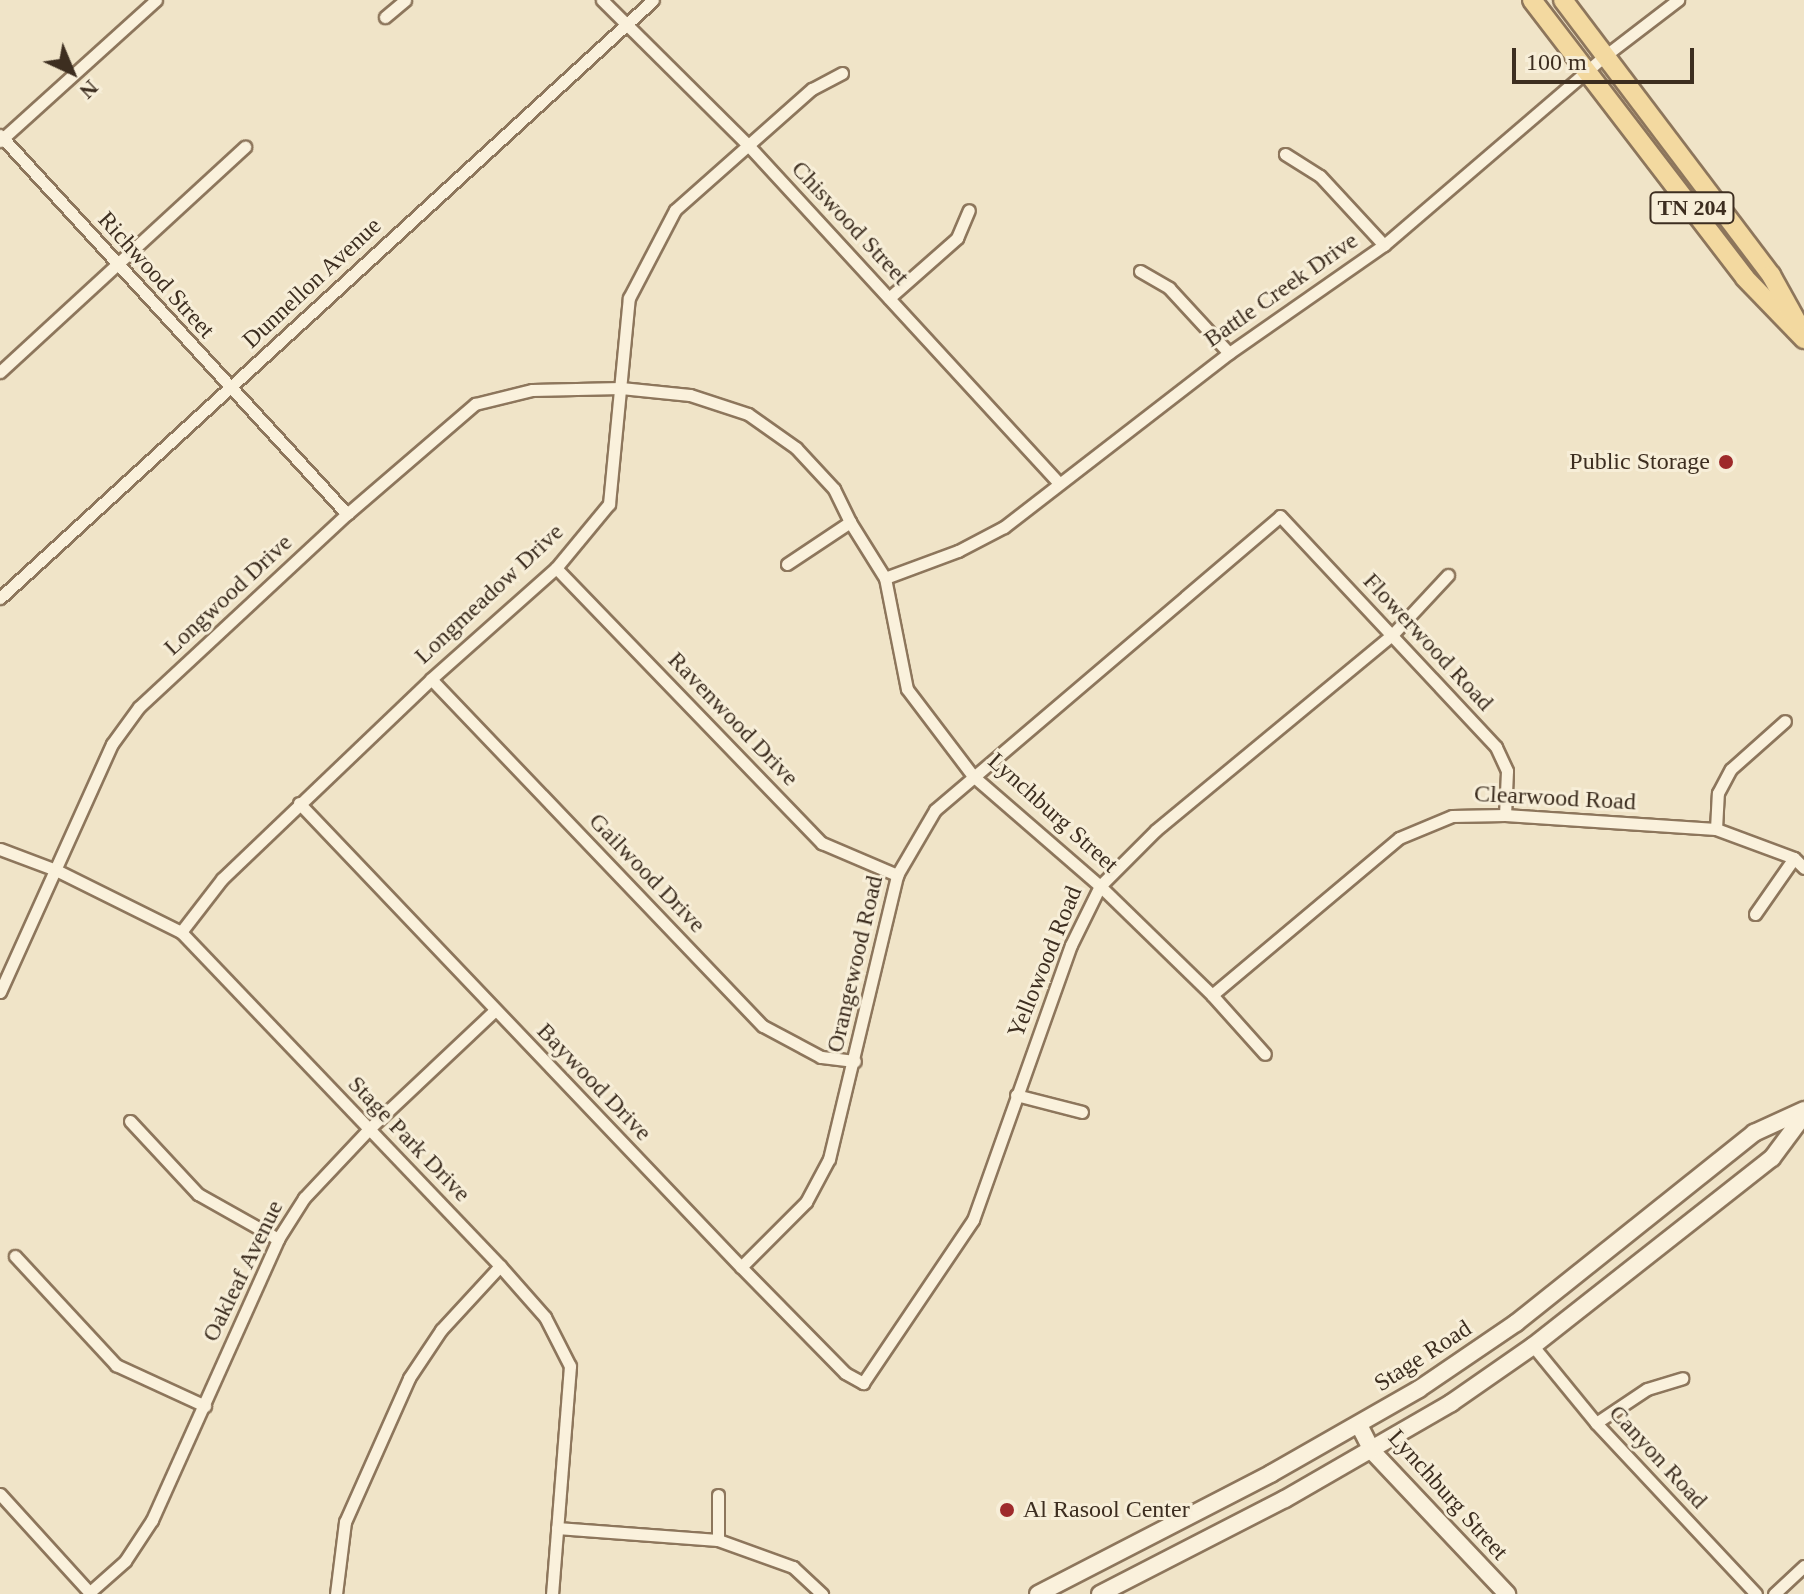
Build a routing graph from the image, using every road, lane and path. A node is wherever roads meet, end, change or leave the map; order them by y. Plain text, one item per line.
1 (156, 0) edge
2 (405, 0) edge
3 (602, 0) edge
4 (653, 0) edge
5 (1532, 0) edge
6 (1563, 0) edge
7 (1678, 0) edge
8 (385, 17) dead end
9 (626, 25) junction
10 (1606, 55) junction
11 (1588, 71) junction
12 (842, 73) dead end
13 (1, 138) edge
14 (747, 144) junction
15 (245, 147) dead end
16 (1285, 154) dead end
17 (969, 210) dead end
18 (1384, 245) junction
19 (116, 266) junction
20 (1140, 271) dead end
21 (889, 298) junction
22 (1804, 337) edge
23 (1229, 353) junction
24 (0, 372) edge
25 (230, 388) junction
26 (621, 388) junction
27 (1059, 483) junction
28 (347, 514) junction
29 (1280, 516) joint
30 (850, 522) junction
31 (787, 564) dead end
32 (556, 568) junction
33 (1448, 575) dead end
34 (885, 578) junction
35 (0, 598) edge
36 (1392, 635) junction
37 (431, 679) junction
38 (1785, 721) dead end
39 (973, 776) junction
40 (299, 803) junction
41 (1505, 815) junction
42 (1716, 829) junction
43 (0, 849) edge
44 (1794, 858) junction
45 (1804, 868) edge
46 (56, 870) junction
47 (897, 875) junction
48 (1100, 886) junction
49 (1755, 914) dead end
50 (181, 932) junction
51 (0, 992) edge
52 (1212, 995) junction
53 (495, 1010) junction
54 (1265, 1054) dead end
55 (855, 1061) junction
56 (1016, 1095) junction
57 (1082, 1112) dead end
58 (1804, 1113) edge
59 (130, 1121) dead end
60 (370, 1128) junction
61 (278, 1239) junction
62 (15, 1256) dead end
63 (500, 1266) junction
64 (741, 1267) junction
65 (1533, 1346) junction
66 (1682, 1378) dead end
67 (863, 1383) joint
68 (205, 1406) junction
69 (1596, 1423) junction
70 (1359, 1425) junction
71 (1372, 1451) junction
72 (0, 1494) edge
73 (718, 1495) dead end
74 (557, 1528) junction
75 (718, 1540) junction
76 (1804, 1566) edge
77 (90, 1593) edge
78 (336, 1594) edge
79 (552, 1594) edge
80 (822, 1594) edge
81 (1038, 1594) edge
82 (1100, 1594) edge
83 (1507, 1594) edge
84 (1756, 1594) edge
85 (1774, 1594) edge

1 - 13 street
2 - 8 street
3 - 9 street, Chiswood Street
4 - 9 street, Dunnellon Avenue
5 - 11 main road, TN 204
6 - 10 main road, TN 204
7 - 10 street, Battle Creek Drive
9 - 14 street, Chiswood Street
9 - 25 street, Dunnellon Avenue
10 - 11 street, Battle Creek Drive
10 - 22 main road, TN 204
11 - 18 street, Battle Creek Drive
11 - 22 main road, TN 204
12 - 14 street, Longmeadow Drive
13 - 19 street, Richwood Street
14 - 21 street, Chiswood Street
14 - 26 street, Longmeadow Drive
15 - 19 street
16 - 18 street
17 - 21 street
18 - 23 street, Battle Creek Drive
19 - 24 street
19 - 25 street, Richwood Street
20 - 23 street
21 - 27 street, Chiswood Street
23 - 27 street, Battle Creek Drive
25 - 28 street, Richwood Street
25 - 35 street, Dunnellon Avenue
26 - 28 street, Longwood Drive
26 - 30 street, Lynchburg Street
26 - 32 street, Longmeadow Drive
27 - 34 street, Battle Creek Drive
28 - 46 street, Longwood Drive
29 - 36 street, Flowerwood Road
29 - 39 street, Orangewood Road
30 - 31 street
30 - 34 street, Lynchburg Street
32 - 37 street, Longmeadow Drive
32 - 47 street, Ravenwood Drive
33 - 36 street, Yellowood Road
34 - 39 street, Lynchburg Street
36 - 41 street, Flowerwood Road
36 - 48 street, Yellowood Road
37 - 40 street, Longmeadow Drive
37 - 55 street, Gailwood Drive
38 - 42 street
39 - 47 street, Orangewood Road
39 - 48 street, Lynchburg Street
40 - 50 street, Longmeadow Drive
40 - 53 street, Baywood Drive
41 - 42 street, Clearwood Road
41 - 52 street, Clearwood Road
42 - 44 street, Clearwood Road
43 - 46 street, Stage Park Drive
44 - 45 street, Clearwood Road
44 - 49 street
46 - 50 street, Stage Park Drive
46 - 51 street, Longwood Drive
47 - 55 street, Orangewood Road
48 - 52 street, Lynchburg Street
48 - 56 street, Yellowood Road
50 - 60 street, Stage Park Drive
52 - 54 street, Lynchburg Street
53 - 60 street, Oakleaf Avenue
53 - 64 street, Baywood Drive
55 - 64 street, Orangewood Road
56 - 57 street
56 - 67 street, Yellowood Road
58 - 65 main road, Stage Road
58 - 70 main road, Stage Road
59 - 61 street
60 - 61 street, Oakleaf Avenue
60 - 63 street, Stage Park Drive
61 - 68 street, Oakleaf Avenue
62 - 68 street
63 - 74 street, Stage Park Drive
63 - 78 street
64 - 67 street, Baywood Drive
65 - 69 street, Canyon Road
65 - 71 main road, Stage Road
66 - 69 street
68 - 77 street, Oakleaf Avenue
69 - 84 street, Canyon Road
70 - 71 main road, Lynchburg Street
70 - 81 main road, Stage Road
71 - 82 main road, Stage Road
71 - 83 main road, Lynchburg Street
72 - 77 street
73 - 75 street
74 - 75 street
74 - 79 street, Stage Park Drive
75 - 80 street
76 - 85 street

